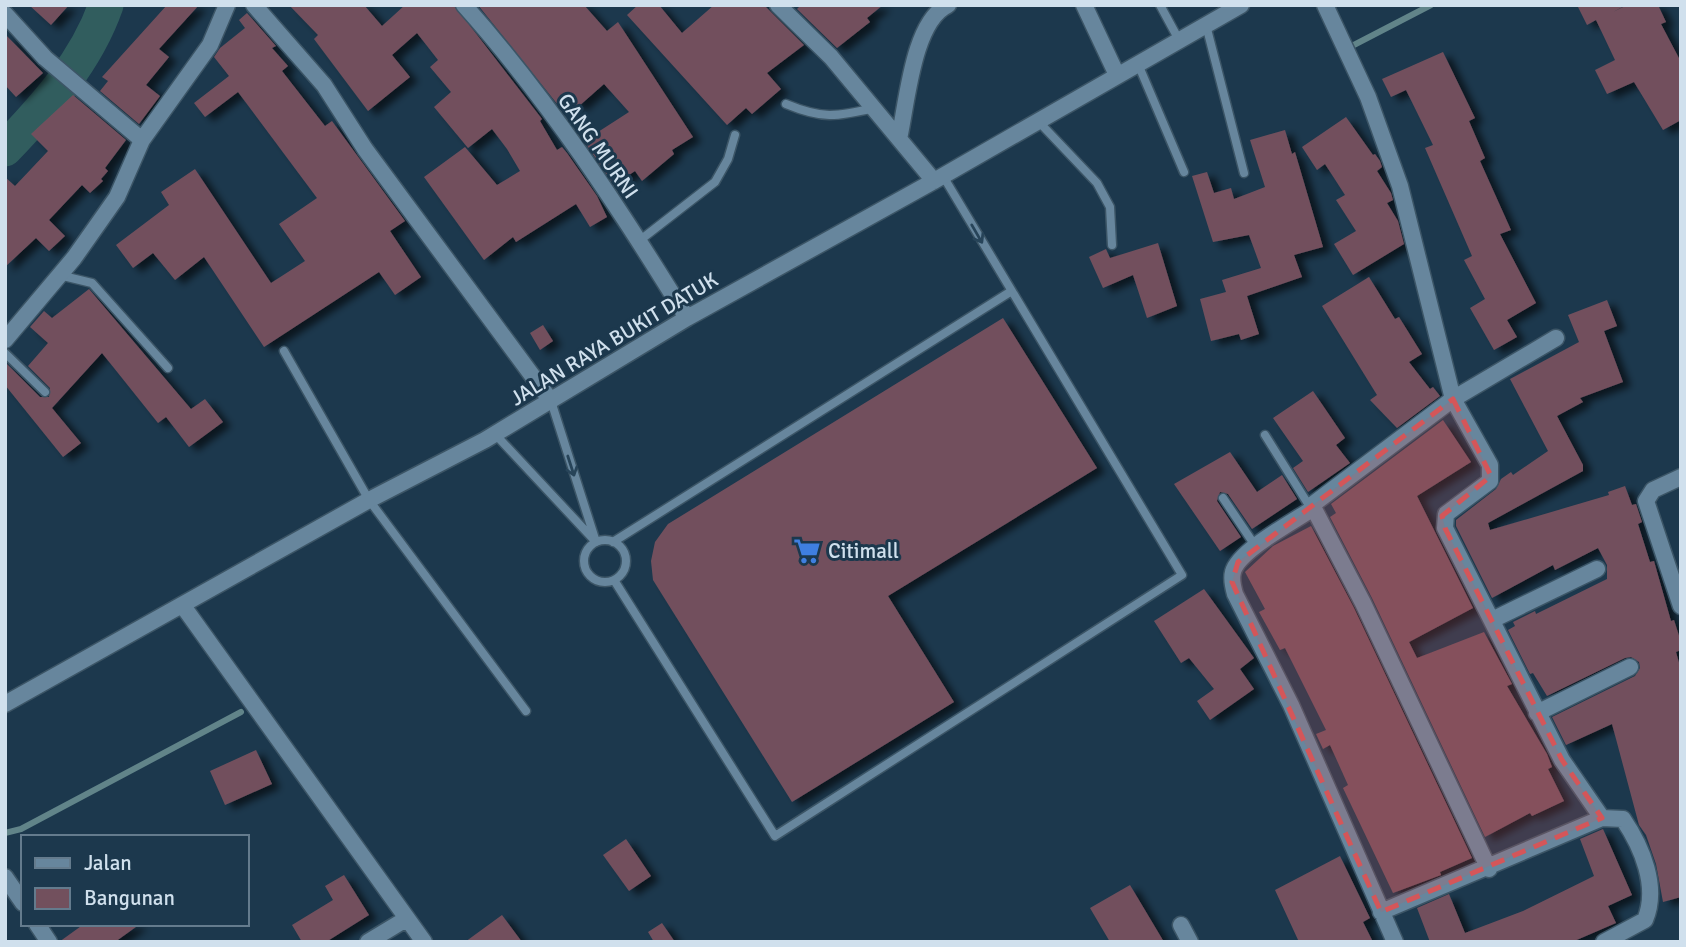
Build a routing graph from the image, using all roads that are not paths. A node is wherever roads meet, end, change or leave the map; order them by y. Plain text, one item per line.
1 (227, 5) edge
2 (254, 5) edge
3 (464, 5) edge
4 (948, 5) edge
5 (1084, 5) edge
6 (1160, 5) edge
7 (1241, 5) edge
8 (1325, 5) edge
9 (782, 7) edge
10 (5, 14) edge
11 (1206, 25) junction
12 (1179, 40) junction
13 (1138, 64) junction
14 (1117, 75) junction
15 (786, 104) dead end
16 (874, 108) junction
17 (1037, 120) junction
18 (735, 135) dead end
19 (899, 139) junction
20 (142, 140) junction
21 (1184, 172) dead end
22 (1244, 173) dead end
23 (939, 179) junction
24 (639, 241) junction
25 (1112, 245) dead end
26 (60, 275) junction
27 (1010, 292) junction
28 (687, 318) junction
29 (1556, 338) dead end
30 (5, 340) edge
31 (284, 351) dead end
32 (5, 353) edge
33 (168, 368) dead end
34 (45, 392) dead end
35 (1452, 399) junction
36 (551, 401) junction
37 (495, 434) junction
38 (1265, 435) dead end
39 (1681, 477) edge
40 (1223, 498) dead end
41 (369, 500) junction
42 (1312, 507) junction
43 (596, 542) junction
44 (613, 542) junction
45 (1256, 547) junction
46 (1597, 569) dead end
47 (614, 580) junction
48 (183, 606) junction
49 (1681, 606) edge
50 (1492, 620) junction
51 (1630, 667) dead end
52 (5, 704) edge
53 (526, 711) dead end
54 (1537, 713) junction
55 (1602, 818) junction
56 (1489, 869) junction
57 (5, 877) edge
58 (21, 900) edge
59 (1381, 912) junction
60 (406, 919) junction
61 (1181, 925) dead end
62 (38, 926) edge
63 (49, 942) edge
64 (368, 942) edge
65 (424, 942) edge
66 (1189, 942) edge
67 (1395, 942) edge
68 (1604, 942) edge

1 - 20 street
2 - 36 street
3 - 24 street, GANG MURNI
4 - 19 street
5 - 14 street
6 - 12 lane
7 - 11 street, JALAN RAYA BUKIT DATUK
8 - 35 street
9 - 16 street
10 - 20 street
11 - 12 street, JALAN RAYA BUKIT DATUK
11 - 22 lane
12 - 13 street, JALAN RAYA BUKIT DATUK
13 - 14 street, JALAN RAYA BUKIT DATUK
13 - 21 lane
14 - 17 street, JALAN RAYA BUKIT DATUK
15 - 16 lane
16 - 19 street
17 - 23 street, JALAN RAYA BUKIT DATUK
17 - 25 lane
18 - 24 lane
19 - 23 street
20 - 26 street
23 -> 27 lane
23 - 28 street, JALAN RAYA BUKIT DATUK
24 - 28 street, GANG MURNI
26 - 30 street
26 - 33 lane
27 - 44 lane
27 - 47 lane
28 - 36 street, JALAN RAYA BUKIT DATUK
29 - 35 street
31 - 41 lane
32 - 34 lane
35 - 42 street
35 - 50 street
36 - 37 street, JALAN RAYA BUKIT DATUK
36 -> 43 lane
37 - 41 street, JALAN RAYA BUKIT DATUK
37 - 43 lane
38 - 42 lane
39 - 49 street
40 - 45 lane
41 - 48 street, JALAN RAYA BUKIT DATUK
41 - 53 lane
42 - 45 street
42 - 56 street
43 - 44 lane
43 - 47 lane
44 - 47 lane
45 - 59 street
46 - 50 street
48 - 52 street, JALAN RAYA BUKIT DATUK
48 - 60 street
50 - 54 street
51 - 54 street
54 - 55 street
55 - 56 street
55 - 68 street
56 - 59 street
57 - 58 street
59 - 67 street
60 - 64 street
60 - 65 street
61 - 66 street
62 - 63 street

